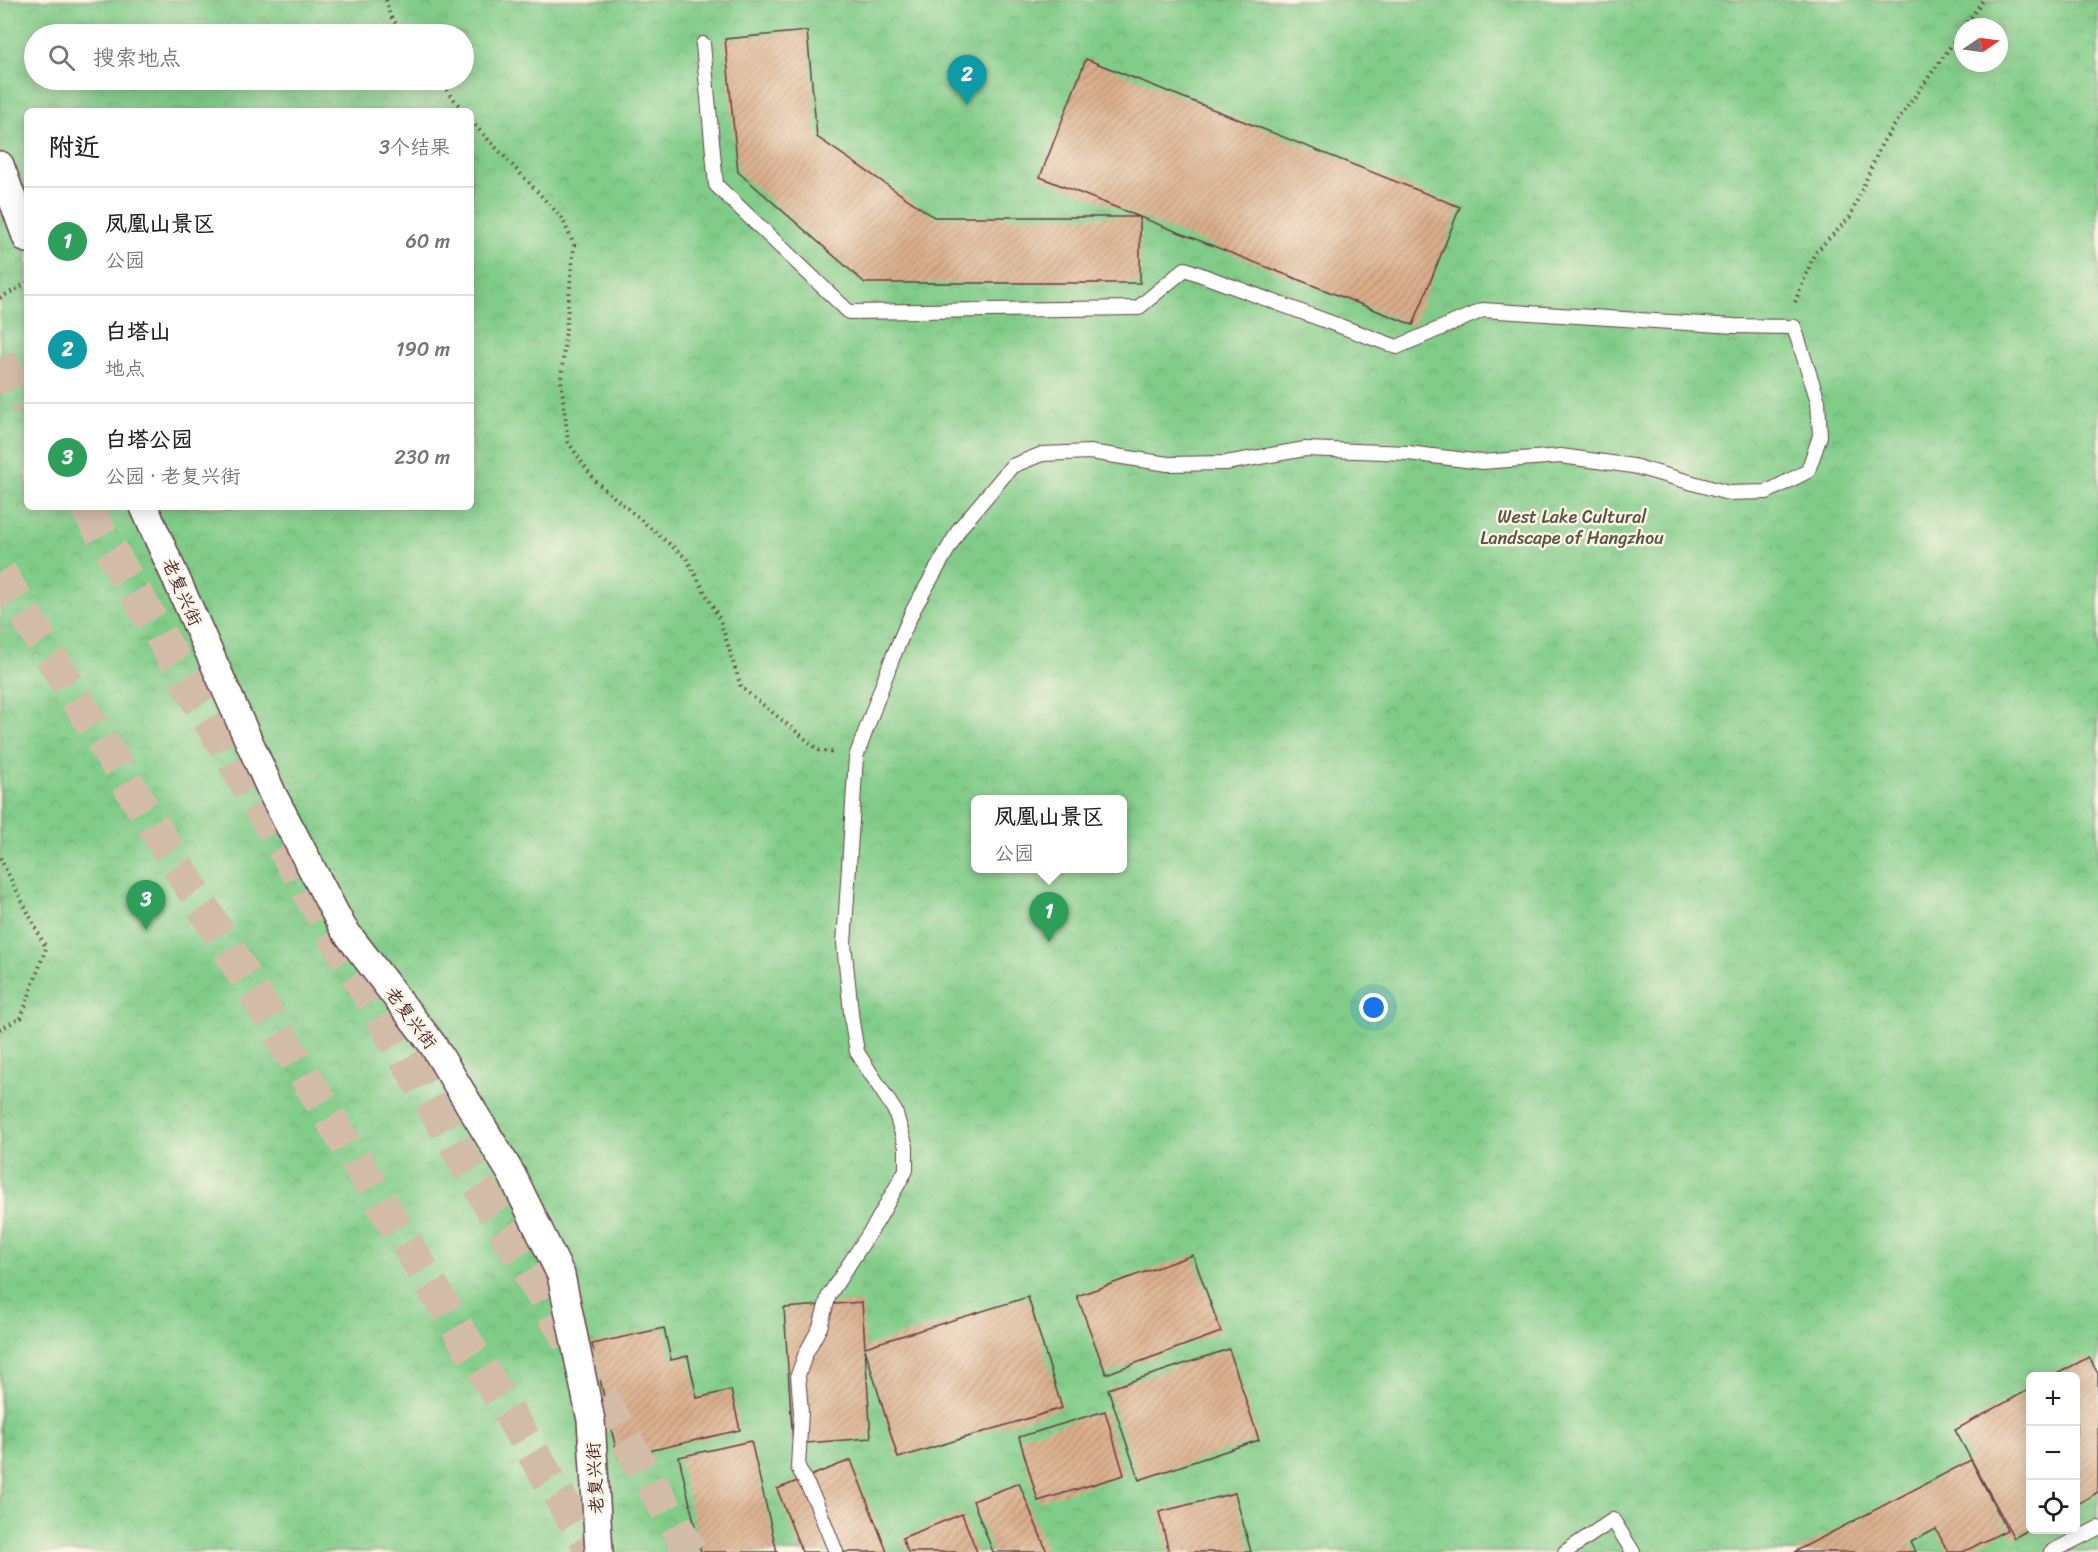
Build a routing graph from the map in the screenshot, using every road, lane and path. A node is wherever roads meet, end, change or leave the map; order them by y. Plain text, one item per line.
1 (386, 0) edge
2 (1983, 0) edge
3 (1971, 18) edge
4 (396, 24) edge
5 (1954, 42) edge
6 (703, 44) dead end
7 (447, 90) edge
8 (461, 108) edge
9 (474, 124) edge
10 (0, 165) edge
11 (24, 231) edge
12 (24, 284) edge
13 (0, 298) edge
14 (1794, 327) junction
15 (145, 510) edge
16 (856, 757) junction
17 (0, 858) edge
18 (0, 1029) edge
19 (2098, 1528) edge
20 (599, 1552) edge
21 (836, 1552) edge
22 (1565, 1552) edge
23 (1634, 1552) edge
24 (2051, 1552) edge

1 - 4 path
2 - 3 path
5 - 14 path
6 - 14 lane
7 - 8 path
9 - 16 path
10 - 11 street
12 - 13 path
14 - 16 lane
15 - 20 street, 老复兴街
16 - 21 lane
17 - 18 path
19 - 24 lane
22 - 23 lane

